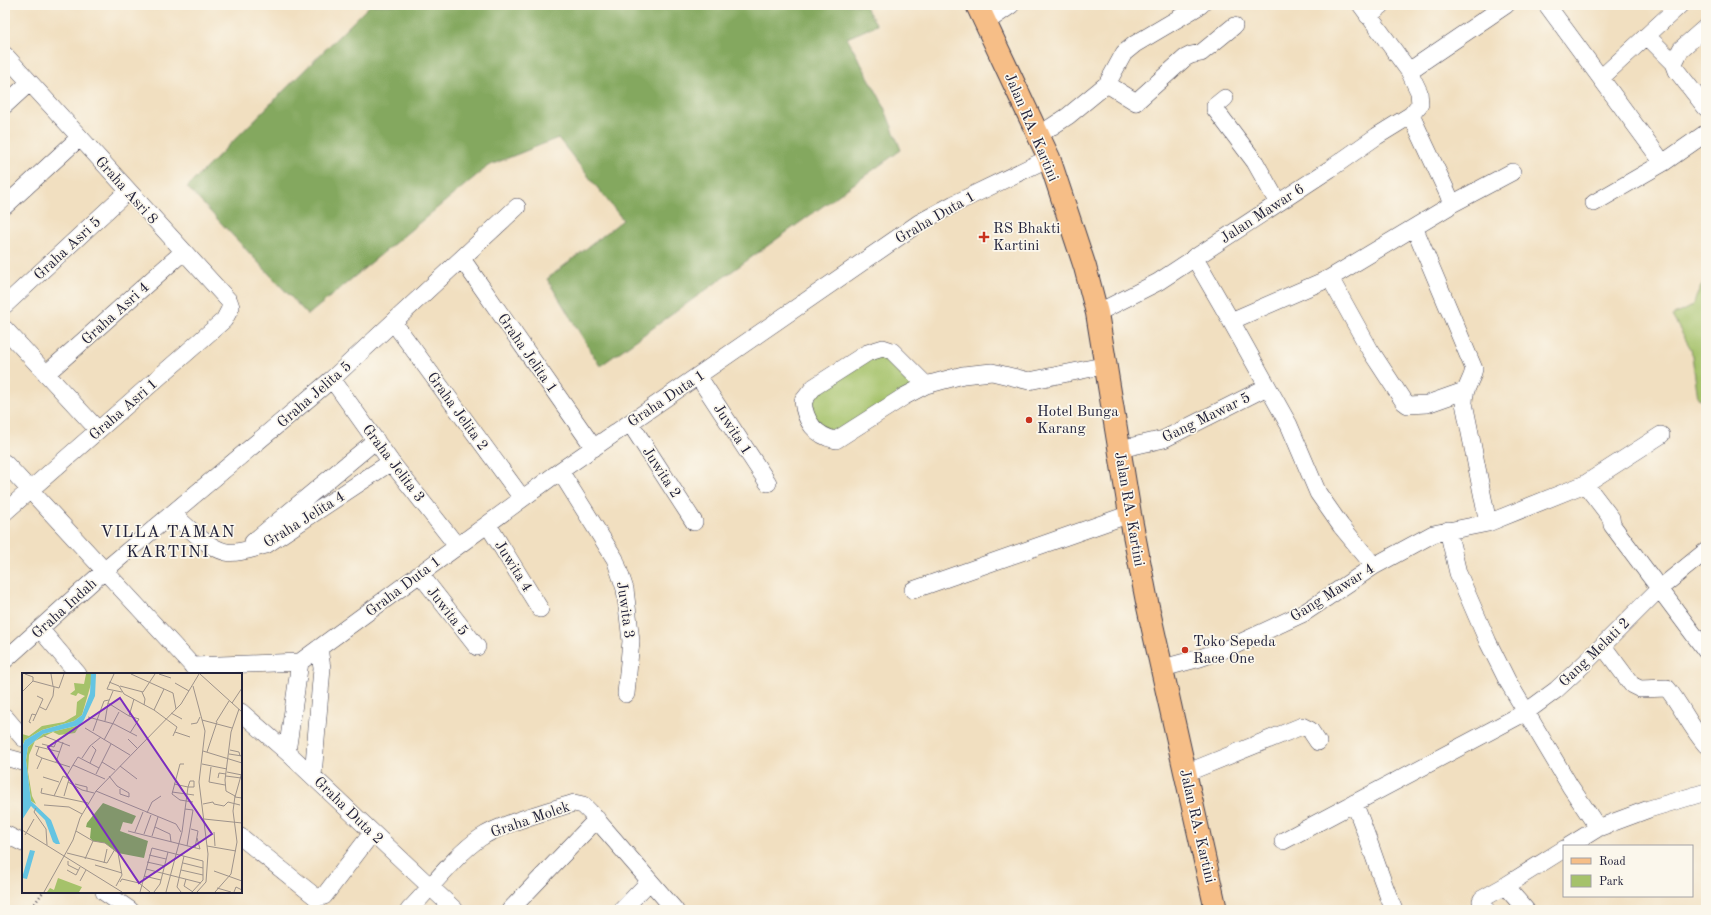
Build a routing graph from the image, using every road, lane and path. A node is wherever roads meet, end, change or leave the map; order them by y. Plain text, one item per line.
1 (1011, 5) edge
2 (1201, 5) edge
3 (1382, 5) edge
4 (1506, 5) edge
5 (1546, 5) edge
6 (1680, 5) edge
7 (1365, 10) edge
8 (981, 14) edge
9 (1234, 26) dead end
10 (1706, 27) edge
11 (1647, 36) junction
12 (5, 55) edge
13 (1674, 63) junction
14 (1409, 71) junction
15 (1601, 78) junction
16 (30, 83) junction
17 (1107, 84) junction
18 (1225, 98) dead end
19 (5, 105) edge
20 (1706, 108) edge
21 (1416, 110) junction
22 (1706, 133) edge
23 (1038, 135) junction
24 (79, 138) junction
25 (1048, 158) junction
26 (1663, 162) junction
27 (1512, 172) dead end
28 (128, 191) junction
29 (1278, 203) junction
30 (1594, 204) dead end
31 (5, 206) edge
32 (1450, 206) junction
33 (517, 207) dead end
34 (1415, 229) junction
35 (183, 252) junction
36 (1194, 258) junction
37 (462, 259) junction
38 (1330, 278) junction
39 (5, 305) edge
40 (1097, 313) junction
41 (1231, 321) junction
42 (394, 323) junction
43 (217, 327) joint
44 (5, 329) edge
45 (1107, 364) junction
46 (46, 374) junction
47 (698, 376) junction
48 (332, 379) junction
49 (926, 385) junction
50 (1267, 387) junction
51 (1464, 391) junction
52 (630, 423) junction
53 (98, 430) junction
54 (1660, 434) dead end
55 (376, 440) junction
56 (594, 448) junction
57 (1120, 449) junction
58 (391, 462) junction
59 (5, 463) edge
60 (560, 471) junction
61 (768, 482) dead end
62 (1585, 484) junction
63 (30, 491) junction
64 (522, 498) junction
65 (5, 512) edge
66 (173, 514) junction
67 (1130, 514) junction
68 (694, 522) dead end
69 (1488, 523) junction
70 (488, 525) junction
71 (1448, 530) junction
72 (456, 546) junction
73 (243, 551) junction
74 (1706, 551) edge
75 (1374, 566) junction
76 (104, 571) junction
77 (420, 574) junction
78 (913, 590) dead end
79 (1659, 590) junction
80 (540, 609) dead end
81 (40, 629) junction
82 (1603, 646) junction
83 (477, 647) dead end
84 (319, 648) junction
85 (1706, 651) edge
86 (5, 660) edge
87 (300, 662) junction
88 (1166, 667) junction
89 (196, 670) edge
90 (77, 673) edge
91 (626, 694) dead end
92 (1526, 712) junction
93 (242, 713) edge
94 (5, 717) edge
95 (22, 737) edge
96 (1318, 742) dead end
97 (1706, 745) edge
98 (287, 752) junction
99 (5, 757) edge
100 (22, 762) edge
101 (1186, 772) junction
102 (313, 776) junction
103 (1706, 792) edge
104 (1354, 803) junction
105 (597, 819) junction
106 (1598, 828) junction
107 (372, 833) junction
108 (5, 834) edge
109 (242, 838) edge
110 (1283, 841) dead end
111 (22, 842) edge
112 (1571, 845) edge
113 (1563, 850) edge
114 (650, 882) junction
115 (1504, 886) junction
116 (431, 888) junction
117 (42, 893) edge
118 (105, 893) edge
119 (30, 910) edge
120 (130, 910) edge
121 (409, 910) edge
122 (455, 910) edge
123 (510, 910) edge
124 (622, 910) edge
125 (675, 910) edge
126 (1216, 910) edge
127 (1394, 910) edge
128 (1486, 910) edge
129 (1526, 910) edge

1 - 8 street
2 - 17 street
3 - 7 street
4 - 14 street
5 - 15 street
6 - 11 street
7 - 14 street
8 - 23 main road, Jalan RA. Kartini
9 - 17 street
10 - 13 street
11 - 13 street
11 - 15 street
12 - 16 street, Graha Asri 8
13 - 20 street
14 - 21 street
15 - 26 street
16 - 19 street
16 - 24 street, Graha Asri 8
17 - 23 street
18 - 29 street
21 - 29 street, Jalan Mawar 6
21 - 32 street
22 - 26 street
23 - 25 main road, Jalan RA. Kartini
24 - 28 street, Graha Asri 8
24 - 31 street
25 - 40 main road, Jalan RA. Kartini
25 - 47 street, Graha Duta 1
26 - 30 street
27 - 32 street
28 - 35 street, Graha Asri 8
28 - 39 street, Graha Asri 5
29 - 36 street, Jalan Mawar 6
32 - 34 street
33 - 37 street, Graha Jelita 5
34 - 38 street
34 - 51 street
35 - 43 street, Graha Asri 8
35 - 46 street, Graha Asri 4
36 - 40 street, Jalan Mawar 6
36 - 41 street
37 - 42 street, Graha Jelita 5
37 - 56 street, Graha Jelita 1
38 - 41 street
38 - 51 street
40 - 45 main road, Jalan RA. Kartini
41 - 50 street
42 - 48 street, Graha Jelita 5
42 - 64 street, Graha Jelita 2
43 - 53 street, Graha Asri 1
44 - 46 street
45 - 49 street
45 - 57 main road, Jalan RA. Kartini
46 - 53 street
47 - 52 street, Graha Duta 1
47 - 61 street, Juwita 1
48 - 55 street, Graha Jelita 3
48 - 66 street, Graha Jelita 5
49 - 49 street
50 - 57 street, Gang Mawar 5
50 - 75 street
51 - 69 street
52 - 56 street, Graha Duta 1
52 - 68 street, Juwita 2
53 - 63 street, Graha Asri 1
54 - 62 street, Gang Mawar 4
55 - 58 street, Graha Jelita 3
55 - 73 street
56 - 60 street, Graha Duta 1
57 - 67 main road, Jalan RA. Kartini
58 - 72 street, Graha Jelita 3
58 - 73 street, Graha Jelita 4
59 - 63 street
60 - 64 street, Graha Duta 1
60 - 91 street, Juwita 3
62 - 69 street, Gang Mawar 4
62 - 79 street
63 - 65 street, Graha Asri 1
63 - 76 street
64 - 70 street, Graha Duta 1
66 - 73 street, Graha Jelita 4
66 - 76 street, Graha Jelita 5
67 - 78 street
67 - 88 main road, Jalan RA. Kartini
69 - 71 street, Gang Mawar 4
70 - 72 street, Graha Duta 1
70 - 80 street, Juwita 4
71 - 75 street, Gang Mawar 4
71 - 92 street
72 - 77 street, Graha Duta 1
74 - 79 street, Gang Melati 2
75 - 88 street, Gang Mawar 4
76 - 81 street, Graha Indah
76 - 89 street
77 - 83 street, Juwita 5
77 - 84 street, Graha Duta 1
79 - 82 street, Gang Melati 2
79 - 85 street
81 - 86 street, Graha Indah
81 - 90 street
82 - 92 street, Gang Melati 2
82 - 97 street
84 - 87 street, Graha Duta 1
84 - 102 street
87 - 89 street
87 - 98 street
88 - 101 main road, Jalan RA. Kartini
92 - 104 street, Gang Melati 2
92 - 106 street
93 - 98 street, Graha Duta 2
94 - 95 street
96 - 101 street
98 - 102 street, Graha Duta 2
99 - 100 street
101 - 126 main road, Jalan RA. Kartini
102 - 107 street, Graha Duta 2
103 - 106 street
104 - 110 street, Gang Melati 2
104 - 127 street
105 - 114 street, Graha Molek
105 - 116 street, Graha Molek
105 - 123 street
106 - 112 street
107 - 109 street
107 - 116 street, Graha Duta 2
108 - 111 street
113 - 115 street
114 - 124 street
114 - 125 street, Graha Molek
115 - 128 street
115 - 129 street
116 - 121 street, Graha Molek
116 - 122 street, Graha Duta 2
117 - 119 path
118 - 120 street

